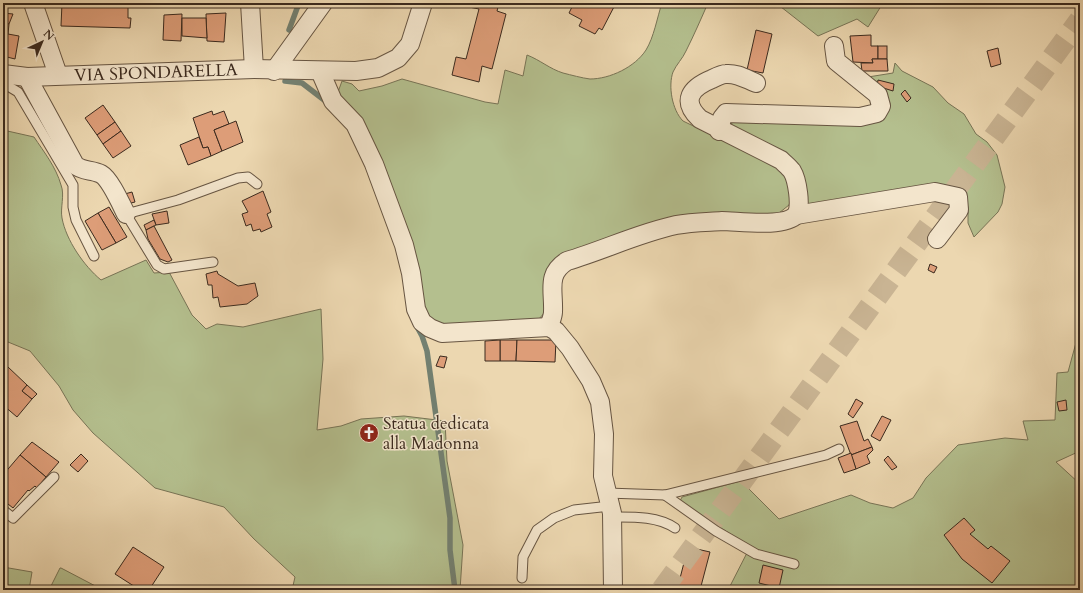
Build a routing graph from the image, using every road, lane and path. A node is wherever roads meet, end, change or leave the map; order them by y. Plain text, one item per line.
1 (33, 3) edge
2 (250, 3) edge
3 (323, 3) edge
4 (422, 3) edge
5 (834, 46) dead end
6 (254, 69) junction
7 (274, 70) junction
8 (320, 70) junction
9 (3, 74) edge
10 (58, 75) junction
11 (27, 76) junction
12 (3, 83) edge
13 (756, 83) dead end
14 (720, 131) junction
15 (258, 184) dead end
16 (126, 214) junction
17 (796, 215) junction
18 (936, 239) dead end
19 (94, 256) dead end
20 (213, 262) dead end
21 (549, 327) junction
22 (838, 449) dead end
23 (54, 477) dead end
24 (665, 495) junction
25 (610, 505) junction
26 (3, 510) edge
27 (675, 528) dead end
28 (794, 564) dead end
29 (522, 578) dead end
30 (613, 590) edge

1 - 10 street, VIA SPONDARELLA
2 - 6 street, VIA SPONDARELLA
3 - 7 street
4 - 8 street, VIA SPONDARELLA
5 - 14 street
6 - 7 street, VIA SPONDARELLA
6 - 10 street, VIA SPONDARELLA
7 - 8 street, VIA SPONDARELLA
8 - 21 street
9 - 11 street, VIA SPONDARELLA
10 - 11 street, VIA SPONDARELLA
11 - 16 street
12 - 19 lane
13 - 14 street
14 - 17 street
15 - 16 lane
16 - 20 lane
17 - 18 street
17 - 21 street
21 - 25 street
22 - 24 lane
23 - 26 lane
24 - 25 lane
24 - 28 lane
25 - 27 lane
25 - 29 lane
25 - 30 street

